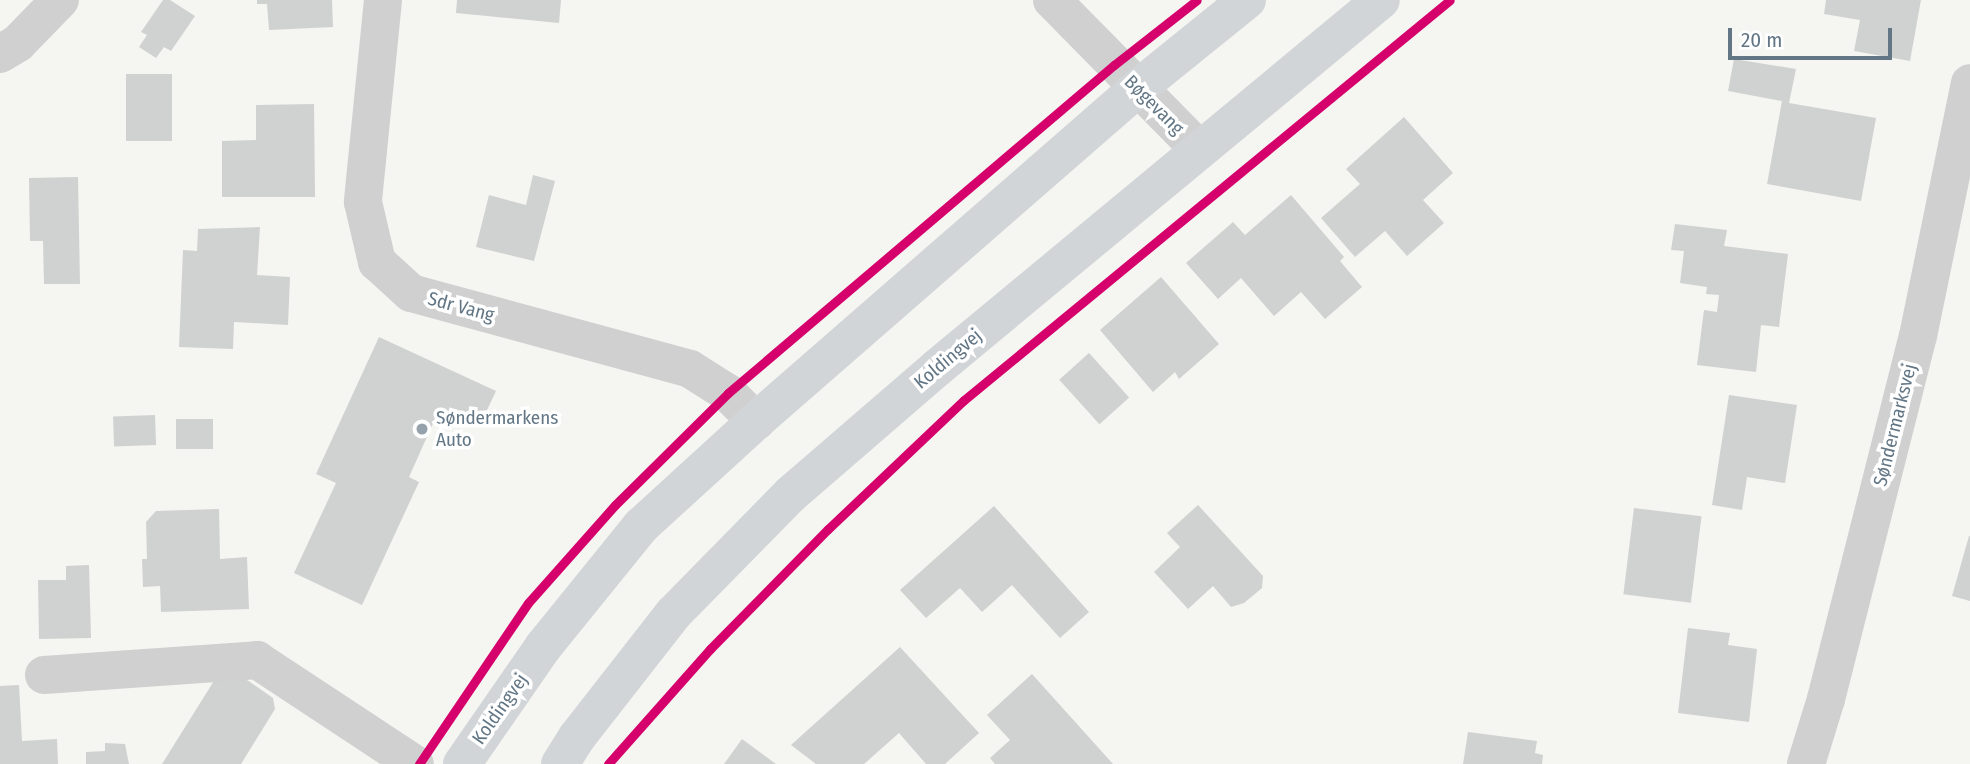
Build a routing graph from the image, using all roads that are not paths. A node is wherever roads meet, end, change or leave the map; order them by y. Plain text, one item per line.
1 (60, 0) edge
2 (383, 0) edge
3 (1052, 0) edge
4 (1247, 0) edge
5 (1381, 0) edge
6 (0, 54) edge
7 (1970, 83) edge
8 (1138, 88) junction
9 (1199, 149) junction
10 (756, 421) junction
11 (44, 675) dead end
12 (415, 764) edge
13 (461, 764) edge
14 (560, 764) edge
15 (1806, 764) edge

1 - 6 street
2 - 10 street, Sdr Vang
3 - 8 street, Bøgevang
4 - 8 main road, Koldingvej
5 - 9 main road, Koldingvej
7 - 15 street, Søndermarksvej
8 - 9 street, Bøgevang
8 - 10 main road, Koldingvej
9 - 14 main road, Koldingvej
10 - 13 main road, Koldingvej
11 - 12 street

